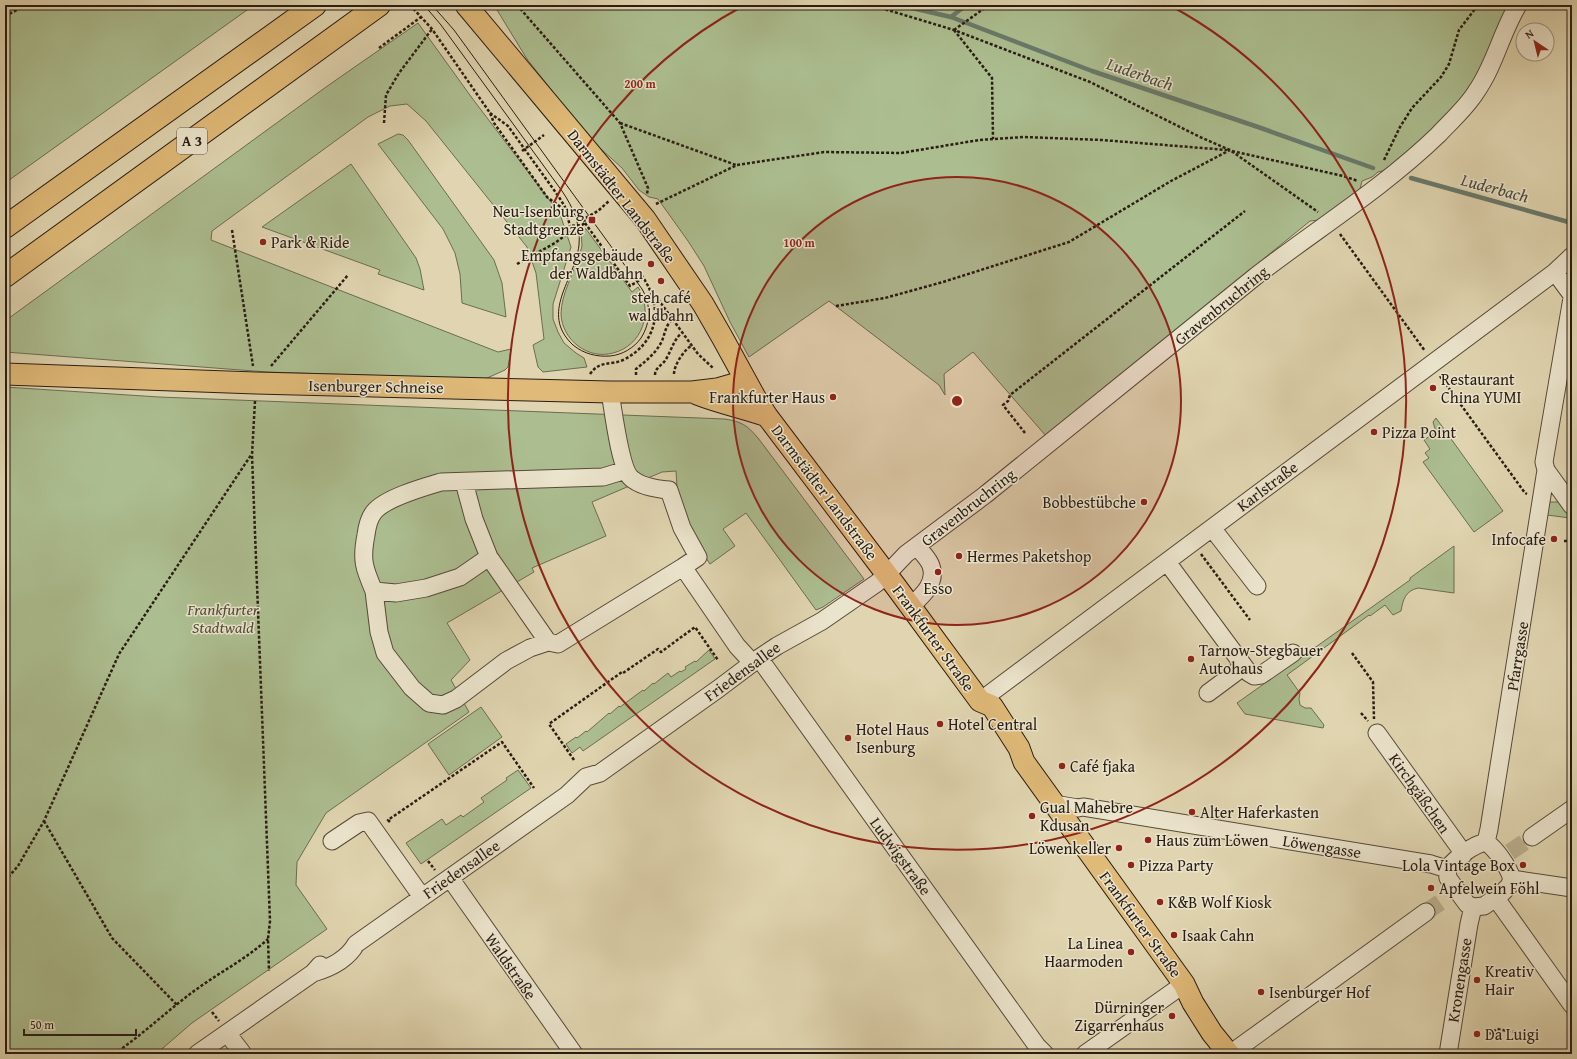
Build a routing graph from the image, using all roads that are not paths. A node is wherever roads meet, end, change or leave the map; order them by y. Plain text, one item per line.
1 (315, 5) edge
2 (379, 5) edge
3 (466, 5) edge
4 (1518, 5) edge
5 (5, 227) edge
6 (1572, 256) edge
7 (1555, 272) junction
8 (5, 276) edge
9 (1572, 295) edge
10 (1572, 298) edge
11 (5, 374) edge
12 (745, 381) junction
13 (610, 392) junction
14 (692, 392) junction
15 (767, 416) junction
16 (626, 470) junction
17 (1546, 470) junction
18 (464, 482) junction
19 (1572, 506) edge
20 (1212, 528) junction
21 (917, 546) junction
22 (490, 557) junction
23 (1167, 562) junction
24 (683, 567) junction
25 (887, 574) junction
26 (1257, 586) dead end
27 (374, 591) junction
28 (911, 606) junction
29 (548, 642) junction
30 (1293, 653) dead end
31 (755, 661) junction
32 (1243, 667) junction
33 (1208, 693) dead end
34 (980, 701) junction
35 (1375, 728) road end
36 (1054, 804) junction
37 (1572, 809) edge
38 (1532, 836) tunnel mouth
39 (332, 841) dead end
40 (1486, 842) junction
41 (1464, 854) junction
42 (1448, 869) junction
43 (450, 878) junction
44 (1512, 879) junction
45 (1572, 888) edge
46 (1499, 895) junction
47 (422, 897) junction
48 (1473, 907) junction
49 (1426, 912) tunnel mouth
50 (1186, 986) junction
51 (1572, 1005) edge
52 (227, 1033) junction
53 (1235, 1052) edge
54 (197, 1054) edge
55 (243, 1054) edge
56 (574, 1054) edge
57 (1045, 1054) edge
58 (1085, 1054) edge
59 (1448, 1054) edge

1 - 5 highway, A 3
2 - 8 highway, A 3
3 - 12 main road, Darmstädter Landstraße
4 - 21 street, Gravenbruchring
6 - 7 street, Karlstraße
7 - 9 street
7 - 20 street, Karlstraße
10 - 17 street, Pfarrgasse
11 - 13 main road, Isenburger Schneise
12 - 14 main road, Isenburger Schneise
12 - 15 main road, Darmstädter Landstraße
13 - 14 main road, Isenburger Schneise
13 - 16 street
14 - 15 main road
15 - 25 main road, Darmstädter Landstraße
16 - 18 street
16 - 24 street
17 - 19 street
17 - 40 street, Pfarrgasse
18 - 22 street
18 - 27 street
20 - 23 street, Karlstraße
20 - 26 street
21 - 25 street, Gravenbruchring
21 - 28 street
22 - 27 street
22 - 29 street
23 - 32 street
23 - 34 street, Karlstraße
24 - 29 street
24 - 31 street, Ludwigstraße
25 - 28 main road, Frankfurter Straße
25 - 31 street, Friedensallee
27 - 29 street
28 - 34 main road, Frankfurter Straße
30 - 32 street
31 - 43 street, Friedensallee
31 - 57 street, Ludwigstraße
32 - 33 street
34 - 36 main road, Frankfurter Straße
35 - 41 street, Kirchgäßchen
36 - 42 street, Löwengasse
36 - 50 main road, Frankfurter Straße
37 - 38 street
39 - 47 street
40 - 41 street
40 - 44 street
41 - 42 street
42 - 48 street
43 - 47 street, Friedensallee
43 - 56 street, Waldstraße
44 - 45 street
44 - 46 street
46 - 48 street
46 - 51 street
47 - 52 street, Friedensallee
48 - 59 street, Kronengasse
49 - 53 street
50 - 53 main road, Frankfurter Straße
50 - 58 street
52 - 54 street, Friedensallee
52 - 55 street

